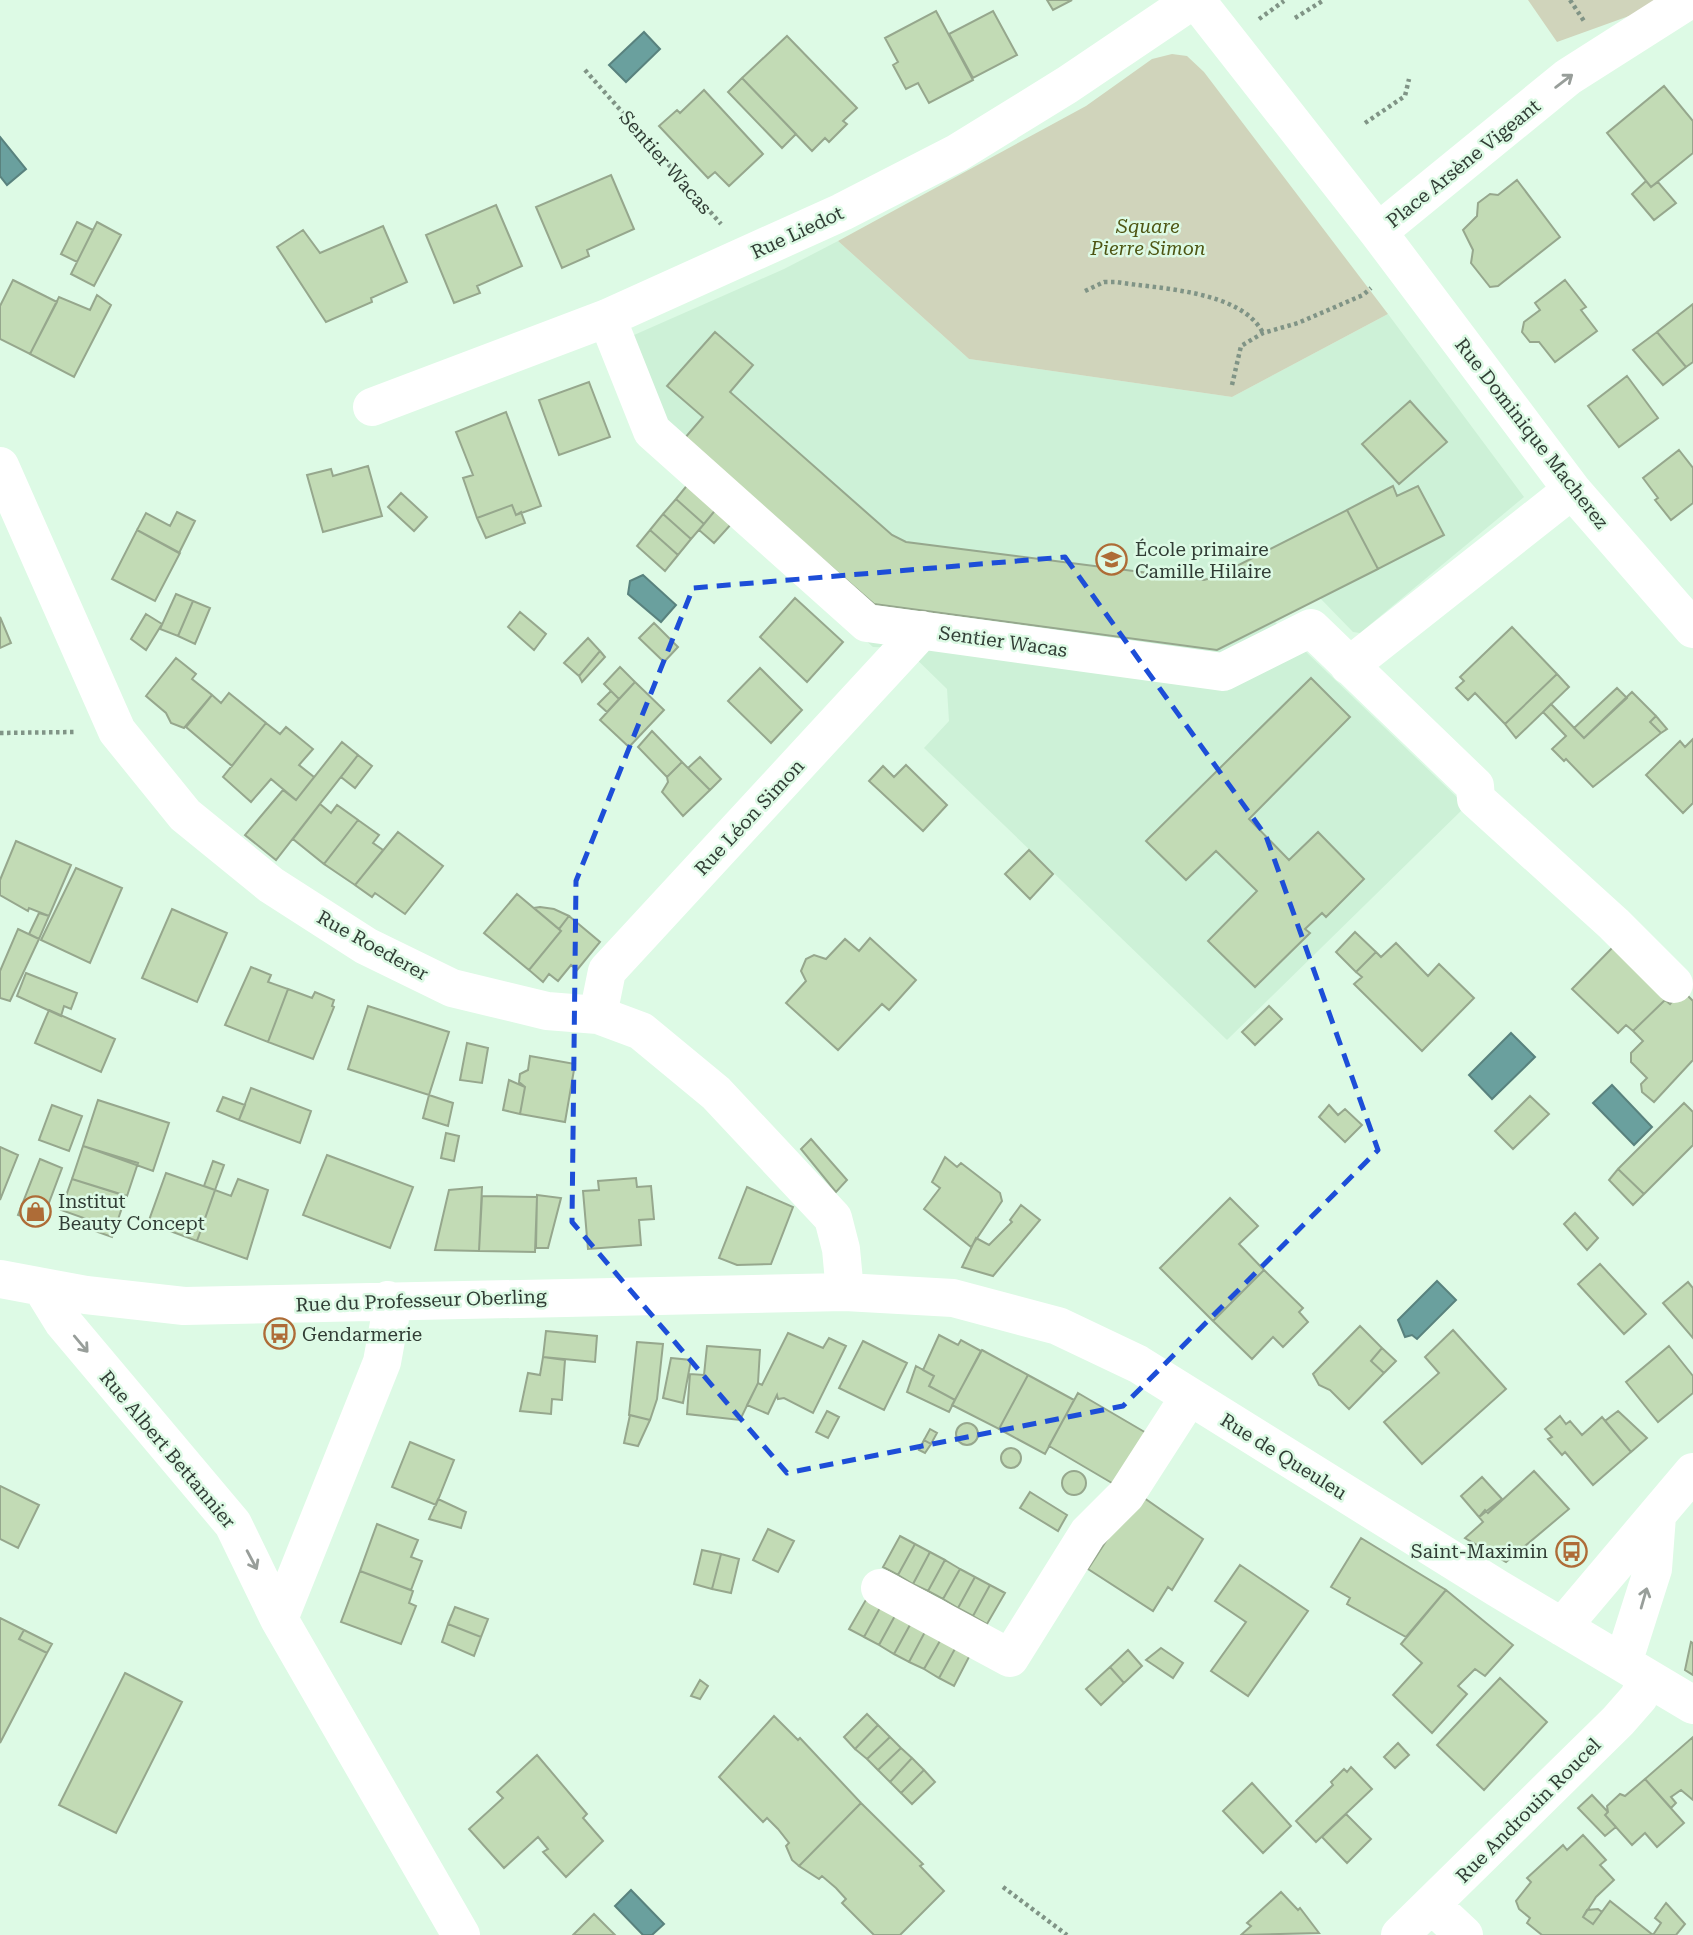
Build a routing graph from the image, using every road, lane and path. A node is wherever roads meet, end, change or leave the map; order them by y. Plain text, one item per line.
1 (1195, 0) edge
2 (1324, 0) edge
3 (1689, 0) edge
4 (1294, 18) dead end
5 (585, 70) dead end
6 (1409, 79) dead end
7 (1365, 123) dead end
8 (1389, 247) junction
9 (739, 259) junction
10 (1085, 291) dead end
11 (607, 318) junction
12 (1263, 333) junction
13 (1232, 385) dead end
14 (372, 407) dead end
15 (0, 466) edge
16 (1572, 490) junction
17 (1693, 629) edge
18 (922, 630) junction
19 (1349, 666) junction
20 (117, 731) junction
21 (0, 733) edge
22 (1674, 984) dead end
23 (598, 1015) junction
24 (0, 1279) edge
25 (43, 1288) junction
26 (845, 1292) junction
27 (388, 1300) junction
28 (1189, 1396) junction
29 (1693, 1472) edge
30 (1657, 1516) junction
31 (880, 1588) dead end
32 (279, 1619) junction
33 (1562, 1627) junction
34 (1634, 1670) junction
35 (1693, 1705) edge
36 (1003, 1887) dead end
37 (1432, 1905) junction
38 (461, 1935) edge
39 (1067, 1935) edge
40 (1400, 1935) edge
41 (1464, 1935) edge

1 - 8 street, Place Arsène Vigeant
1 - 9 street, Rue Liedot
2 - 4 path
8 -> 3 street, Place Arsène Vigeant
5 - 9 path, Sentier Wacas
6 - 7 path
8 - 12 path
8 - 16 street, Rue Dominique Macherez
9 - 11 street, Rue Liedot
10 - 12 path
11 - 14 street, Rue Liedot
11 - 18 street, Sentier Wacas
12 - 13 path
15 - 20 street, Rue Roederer
16 - 17 street, Rue Dominique Macherez
16 - 19 street
18 - 19 street, Sentier Wacas
18 - 23 street, Rue Léon Simon
19 - 22 street, Sentier Wacas
20 - 21 path
20 - 23 street, Rue Roederer
23 - 26 street, Rue Roederer
24 - 25 street, Rue du Professeur Oberling
25 - 27 street, Rue du Professeur Oberling
25 -> 32 street, Rue Albert Bettannier
26 - 27 street, Rue du Professeur Oberling
26 - 28 street, Rue de Queuleu
27 - 32 street
28 - 31 street
28 - 33 street, Rue de Queuleu
29 - 30 street
30 - 33 street
34 -> 30 street, Rue Androuin Roucel
32 - 38 street, Rue Albert Bettannier
33 - 34 street, Rue de Queuleu
34 - 35 street, Rue de Queuleu
34 - 37 street, Rue Androuin Roucel
36 - 39 path
37 - 40 street, Rue Androuin Roucel
37 - 41 street

